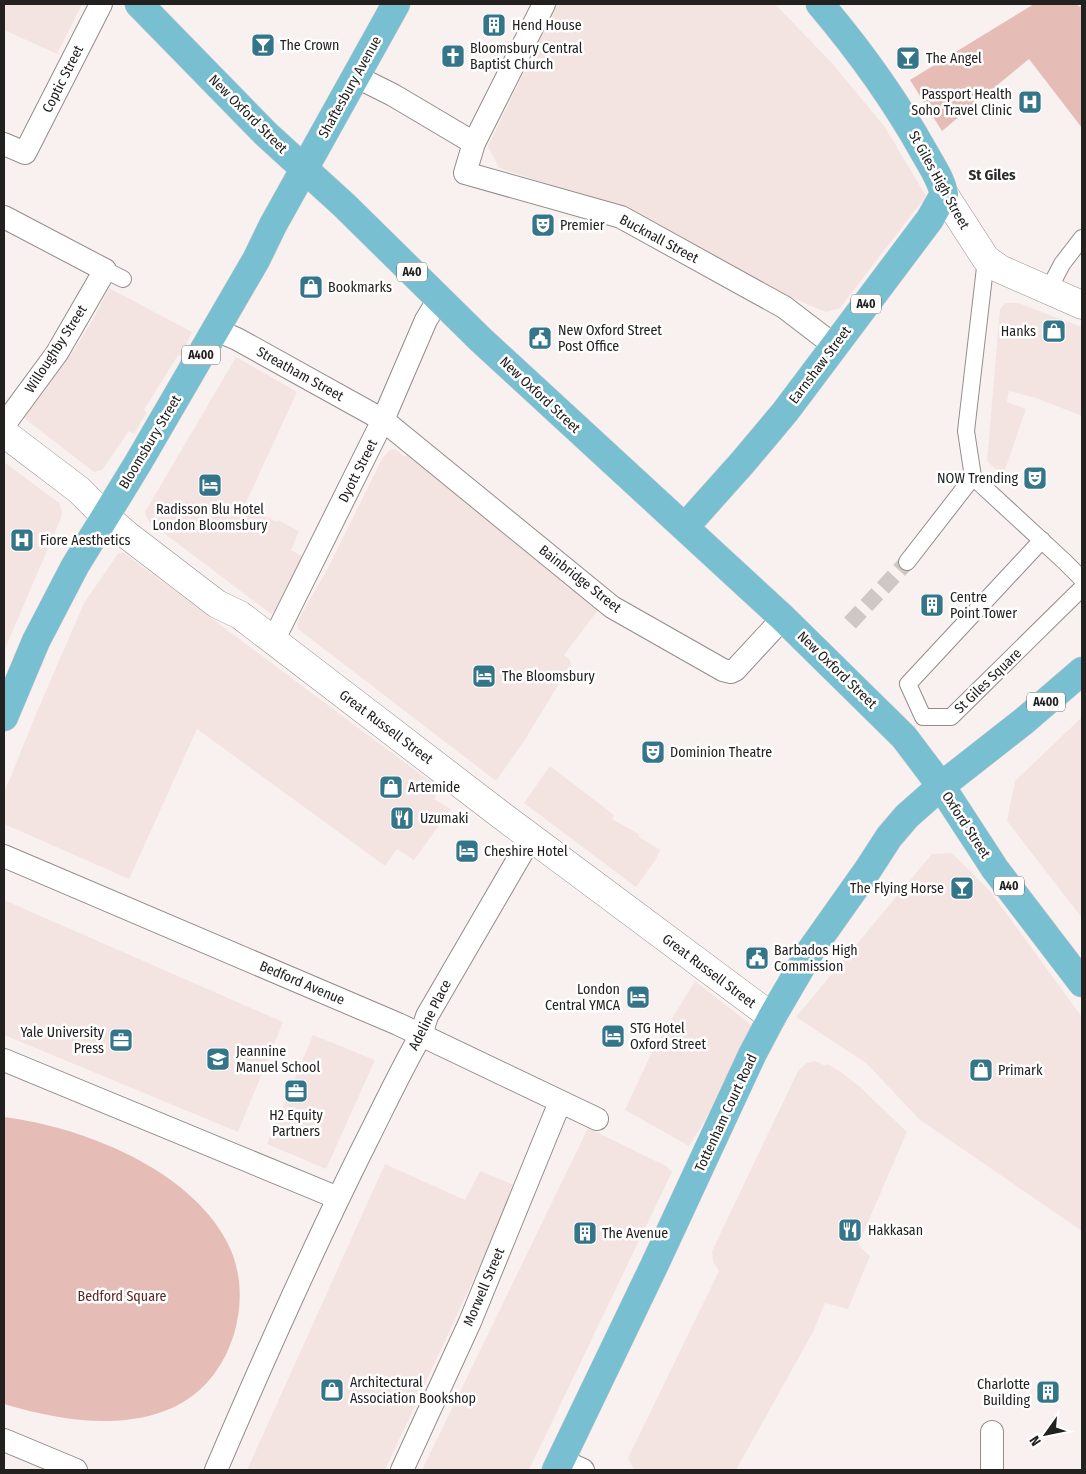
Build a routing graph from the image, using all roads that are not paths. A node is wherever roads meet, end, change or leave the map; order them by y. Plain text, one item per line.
1 (101, 4) edge
2 (139, 4) edge
3 (396, 4) edge
4 (544, 4) edge
5 (820, 4) edge
6 (355, 76) junction
7 (474, 142) junction
8 (4, 144) edge
9 (304, 170) junction
10 (944, 194) junction
11 (4, 217) edge
12 (1082, 238) edge
13 (986, 259) junction
14 (1048, 291) junction
15 (439, 299) junction
16 (1082, 304) edge
17 (216, 330) junction
18 (835, 346) junction
19 (383, 420) junction
20 (4, 425) edge
21 (4, 433) edge
22 (973, 477) junction
23 (105, 516) junction
24 (685, 527) junction
25 (1042, 540) junction
26 (907, 562) tunnel mouth
27 (1082, 580) edge
28 (1082, 588) edge
29 (783, 618) junction
30 (273, 641) junction
31 (1082, 671) edge
32 (4, 717) edge
33 (941, 786) junction
34 (531, 837) junction
35 (4, 856) edge
36 (1082, 983) edge
37 (772, 1017) junction
38 (421, 1035) junction
39 (4, 1060) edge
40 (560, 1102) junction
41 (597, 1119) dead end
42 (338, 1198) junction
43 (992, 1432) dead end
44 (4, 1440) edge
45 (567, 1467) edge
46 (76, 1470) edge
47 (216, 1470) edge
48 (402, 1470) edge
49 (992, 1470) edge

1 - 8 street, Coptic Street
2 - 9 main road, New Oxford Street / A40
3 - 6 main road, Shaftesbury Avenue / A400
4 - 7 street
5 - 10 main road, St Giles High Street
6 - 7 street
6 - 9 main road, Shaftesbury Avenue / A400
7 - 18 street, Bucknall Street
9 - 15 main road, New Oxford Street / A40
9 - 17 main road, Bloomsbury Street / A400
10 - 13 street, St Giles High Street
10 - 18 main road, Earnshaw Street / A40
11 - 20 street, Willoughby Street
12 - 14 street
13 - 14 street
13 - 22 street
14 - 16 street
15 - 19 street, Dyott Street
15 - 24 main road, New Oxford Street / A40
17 - 19 street, Streatham Street
17 - 23 main road, Bloomsbury Street / A400
18 - 24 main road, Earnshaw Street / A40
19 - 29 street, Bainbridge Street
19 - 30 street, Dyott Street
21 - 23 street, Great Russell Street
22 - 25 street
22 - 26 street
23 - 30 street, Great Russell Street
23 - 32 main road, Bloomsbury Street / A400
24 - 29 main road, New Oxford Street / A40
25 - 27 street
25 - 28 street, St Giles Square
29 - 33 main road, New Oxford Street / A40
30 - 34 street, Great Russell Street
31 - 33 main road, A400
33 - 36 main road, Oxford Street / A40
33 - 37 main road, Tottenham Court Road
34 - 37 street, Great Russell Street
34 - 38 street, Adeline Place
35 - 38 street, Bedford Avenue
37 - 45 main road, Tottenham Court Road
38 - 40 street, Bedford Avenue
38 - 42 street, Adeline Place
39 - 42 street
40 - 41 street, Bedford Avenue
40 - 48 street, Morwell Street
42 - 47 street
43 - 49 street
44 - 46 street

